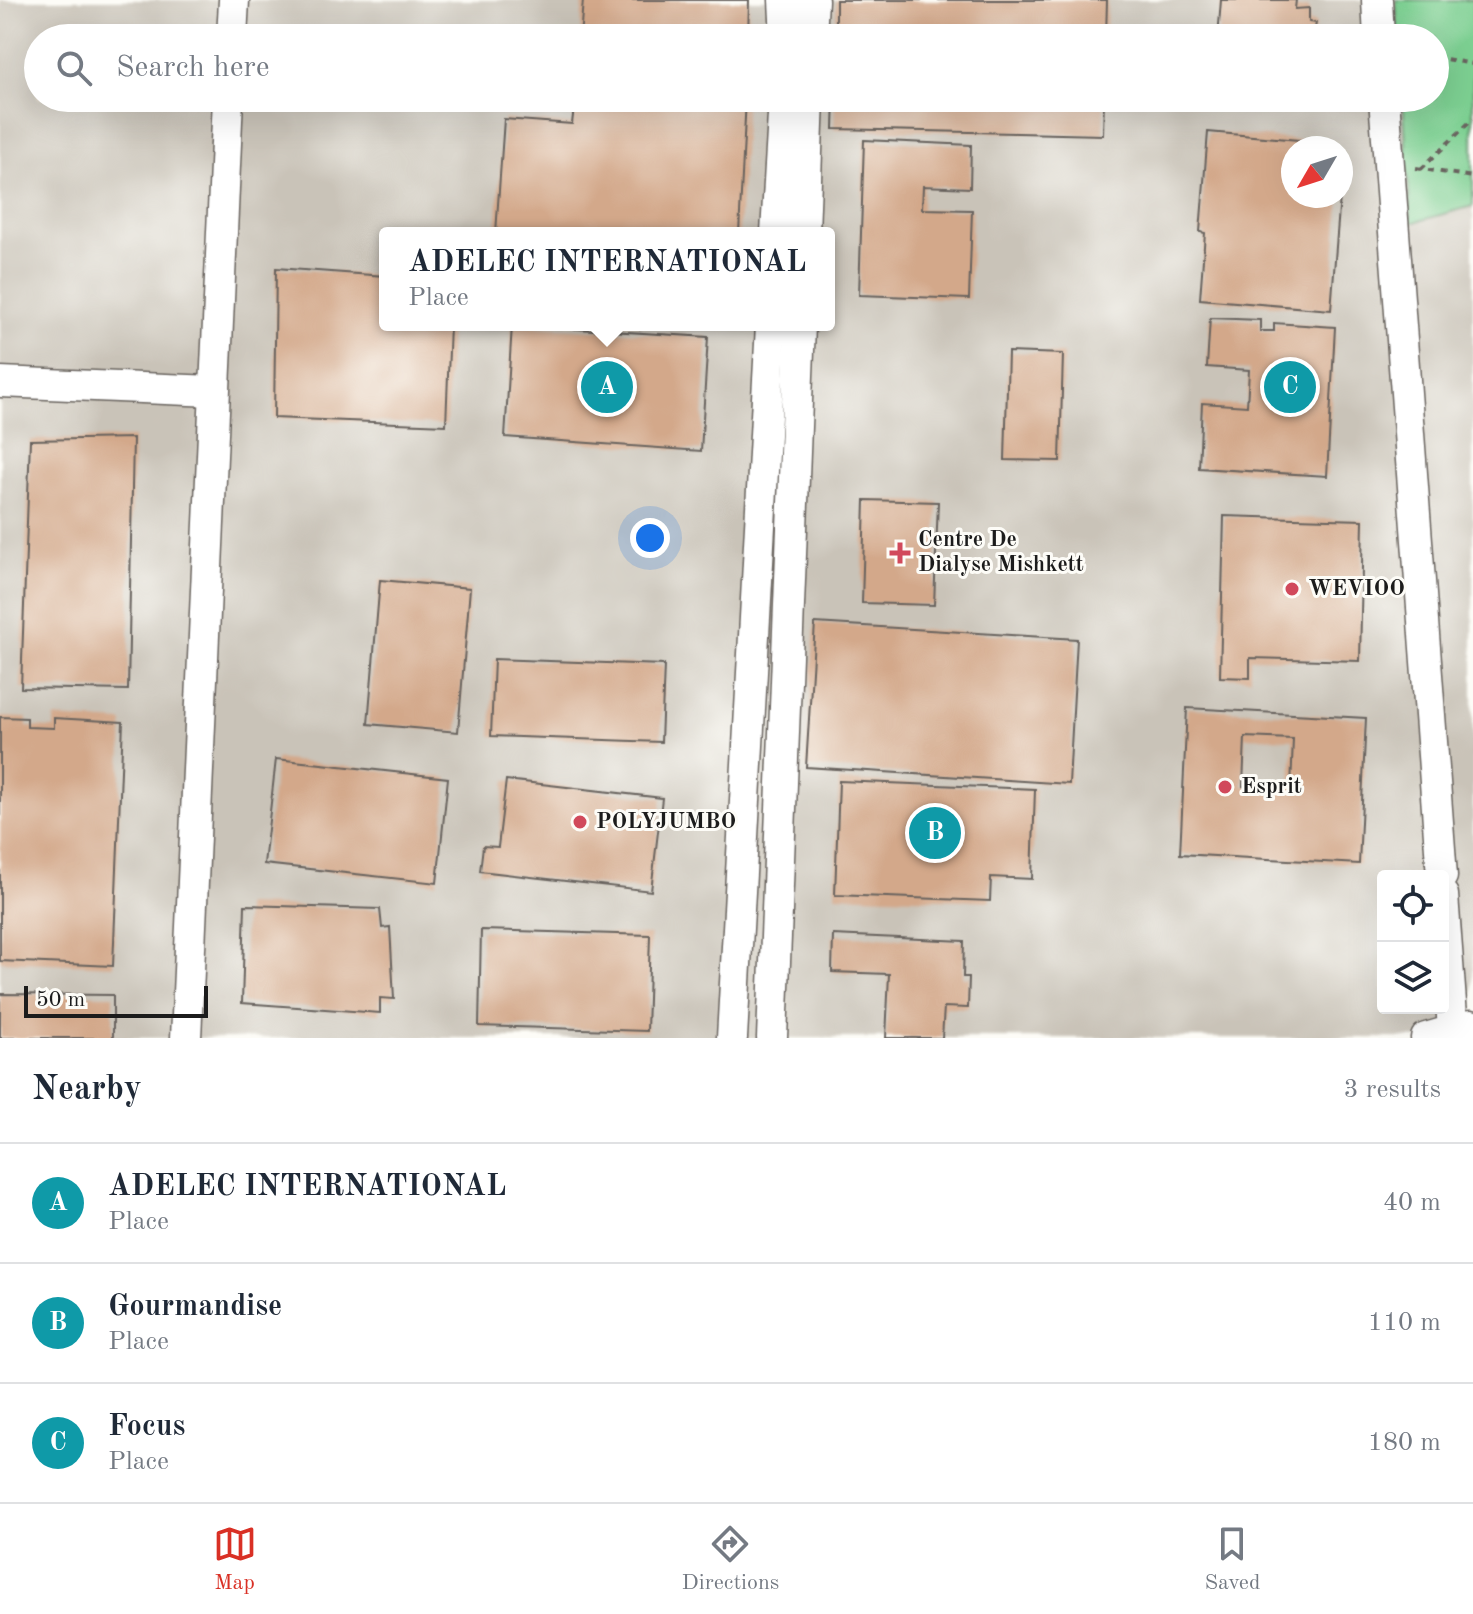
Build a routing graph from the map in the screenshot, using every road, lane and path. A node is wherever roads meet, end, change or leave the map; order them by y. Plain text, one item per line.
1 (234, 0) edge
2 (784, 0) edge
3 (813, 0) edge
4 (1377, 0) edge
5 (233, 24) edge
6 (785, 24) edge
7 (812, 24) edge
8 (1378, 24) edge
9 (1449, 60) edge
10 (1473, 64) edge
11 (227, 112) edge
12 (783, 112) edge
13 (808, 112) edge
14 (1385, 112) edge
15 (1473, 119) edge
16 (1389, 163) junction
17 (1421, 169) junction
18 (1473, 177) edge
19 (776, 227) edge
20 (804, 227) edge
21 (771, 331) edge
22 (800, 331) edge
23 (0, 382) edge
24 (213, 391) junction
25 (792, 551) junction
26 (758, 552) junction
27 (1442, 870) edge
28 (1446, 942) edge
29 (1451, 1031) edge
30 (186, 1038) edge
31 (732, 1038) edge
32 (772, 1038) edge

1 - 5 street
2 - 6 street
3 - 7 street
4 - 8 street
9 - 10 path
11 - 24 street
12 - 19 street
13 - 20 street
14 - 16 street
15 - 17 path
16 - 17 path
16 - 27 street
17 - 18 path
21 - 26 street
22 - 25 street
23 - 24 street
24 - 30 street
25 - 26 street
25 - 32 street
26 - 31 street
28 - 29 street

